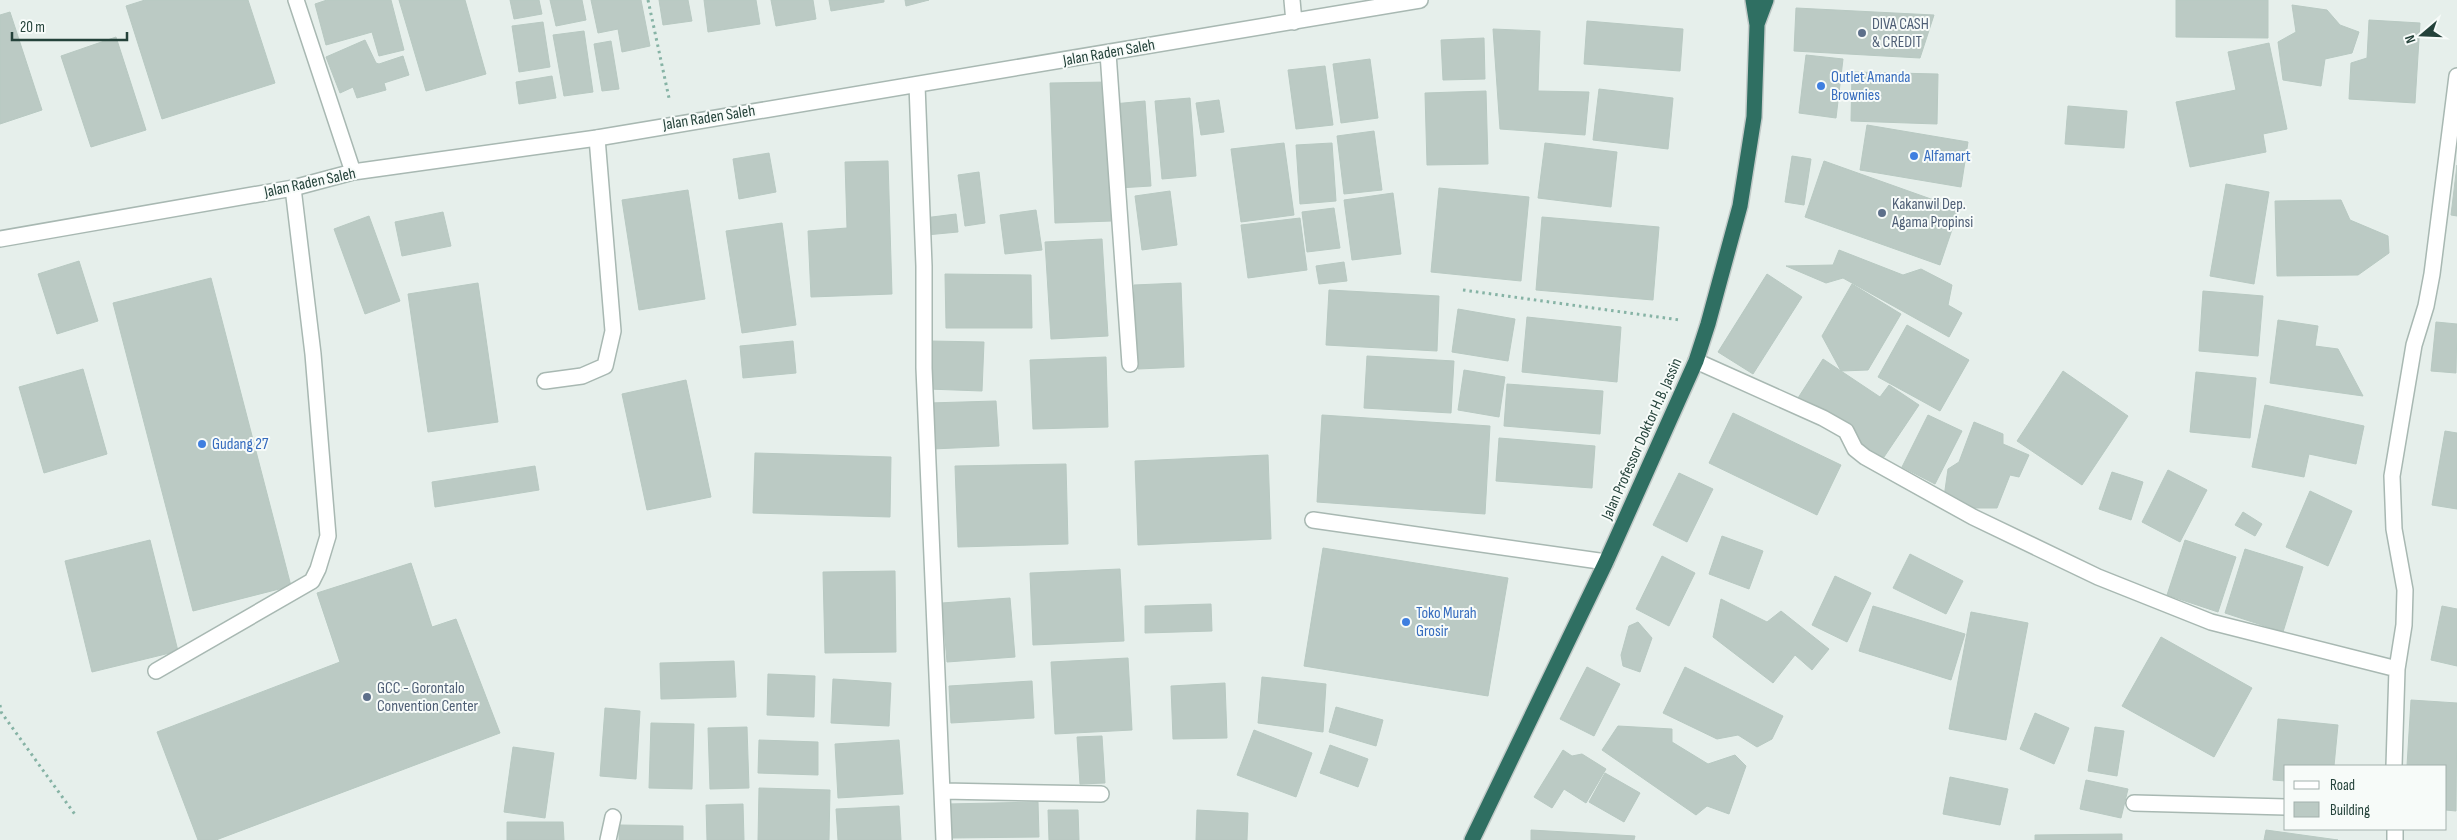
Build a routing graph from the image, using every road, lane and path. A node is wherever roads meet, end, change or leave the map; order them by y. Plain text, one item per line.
1 (296, 0) edge
2 (648, 0) edge
3 (1292, 0) edge
4 (1420, 0) edge
5 (1753, 0) edge
6 (1766, 0) edge
7 (1294, 22) junction
8 (1756, 25) junction
9 (1108, 53) junction
10 (2457, 76) edge
11 (917, 85) junction
12 (675, 123) junction
13 (597, 138) junction
14 (353, 172) junction
15 (293, 188) junction
16 (0, 239) edge
17 (1462, 290) dead end
18 (1708, 324) junction
19 (1696, 361) junction
20 (1130, 364) dead end
21 (545, 381) dead end
22 (1313, 520) dead end
23 (1606, 562) junction
24 (2397, 669) junction
25 (156, 671) dead end
26 (0, 705) edge
27 (2394, 765) edge
28 (943, 791) junction
29 (1102, 794) dead end
30 (2134, 803) dead end
31 (2284, 807) edge
32 (76, 816) dead end
33 (613, 817) dead end
34 (608, 840) edge
35 (944, 840) edge
36 (1472, 840) edge

1 - 14 street
2 - 12 path
3 - 7 street
4 - 7 street, Jalan Raden Saleh
5 - 8 highway, Jalan Professor Doktor H.B. Jassin
6 - 8 highway, Jalan Professor Doktor H.B. Jassin
7 - 9 street, Jalan Raden Saleh
8 - 18 highway, Jalan Professor Doktor H.B. Jassin
9 - 11 street, Jalan Raden Saleh
9 - 20 street
10 - 24 street
11 - 12 street, Jalan Raden Saleh
11 - 28 street
12 - 13 street, Jalan Raden Saleh
13 - 14 street, Jalan Raden Saleh
13 - 21 street
14 - 15 street, Jalan Raden Saleh
15 - 16 street, Jalan Raden Saleh
15 - 25 street
17 - 18 path
18 - 19 highway, Jalan Professor Doktor H.B. Jassin
19 - 23 highway, Jalan Professor Doktor H.B. Jassin
19 - 24 street
22 - 23 street
23 - 36 highway, Jalan Professor Doktor H.B. Jassin
24 - 27 street
26 - 32 path
28 - 29 street
28 - 35 street
30 - 31 street
33 - 34 street

